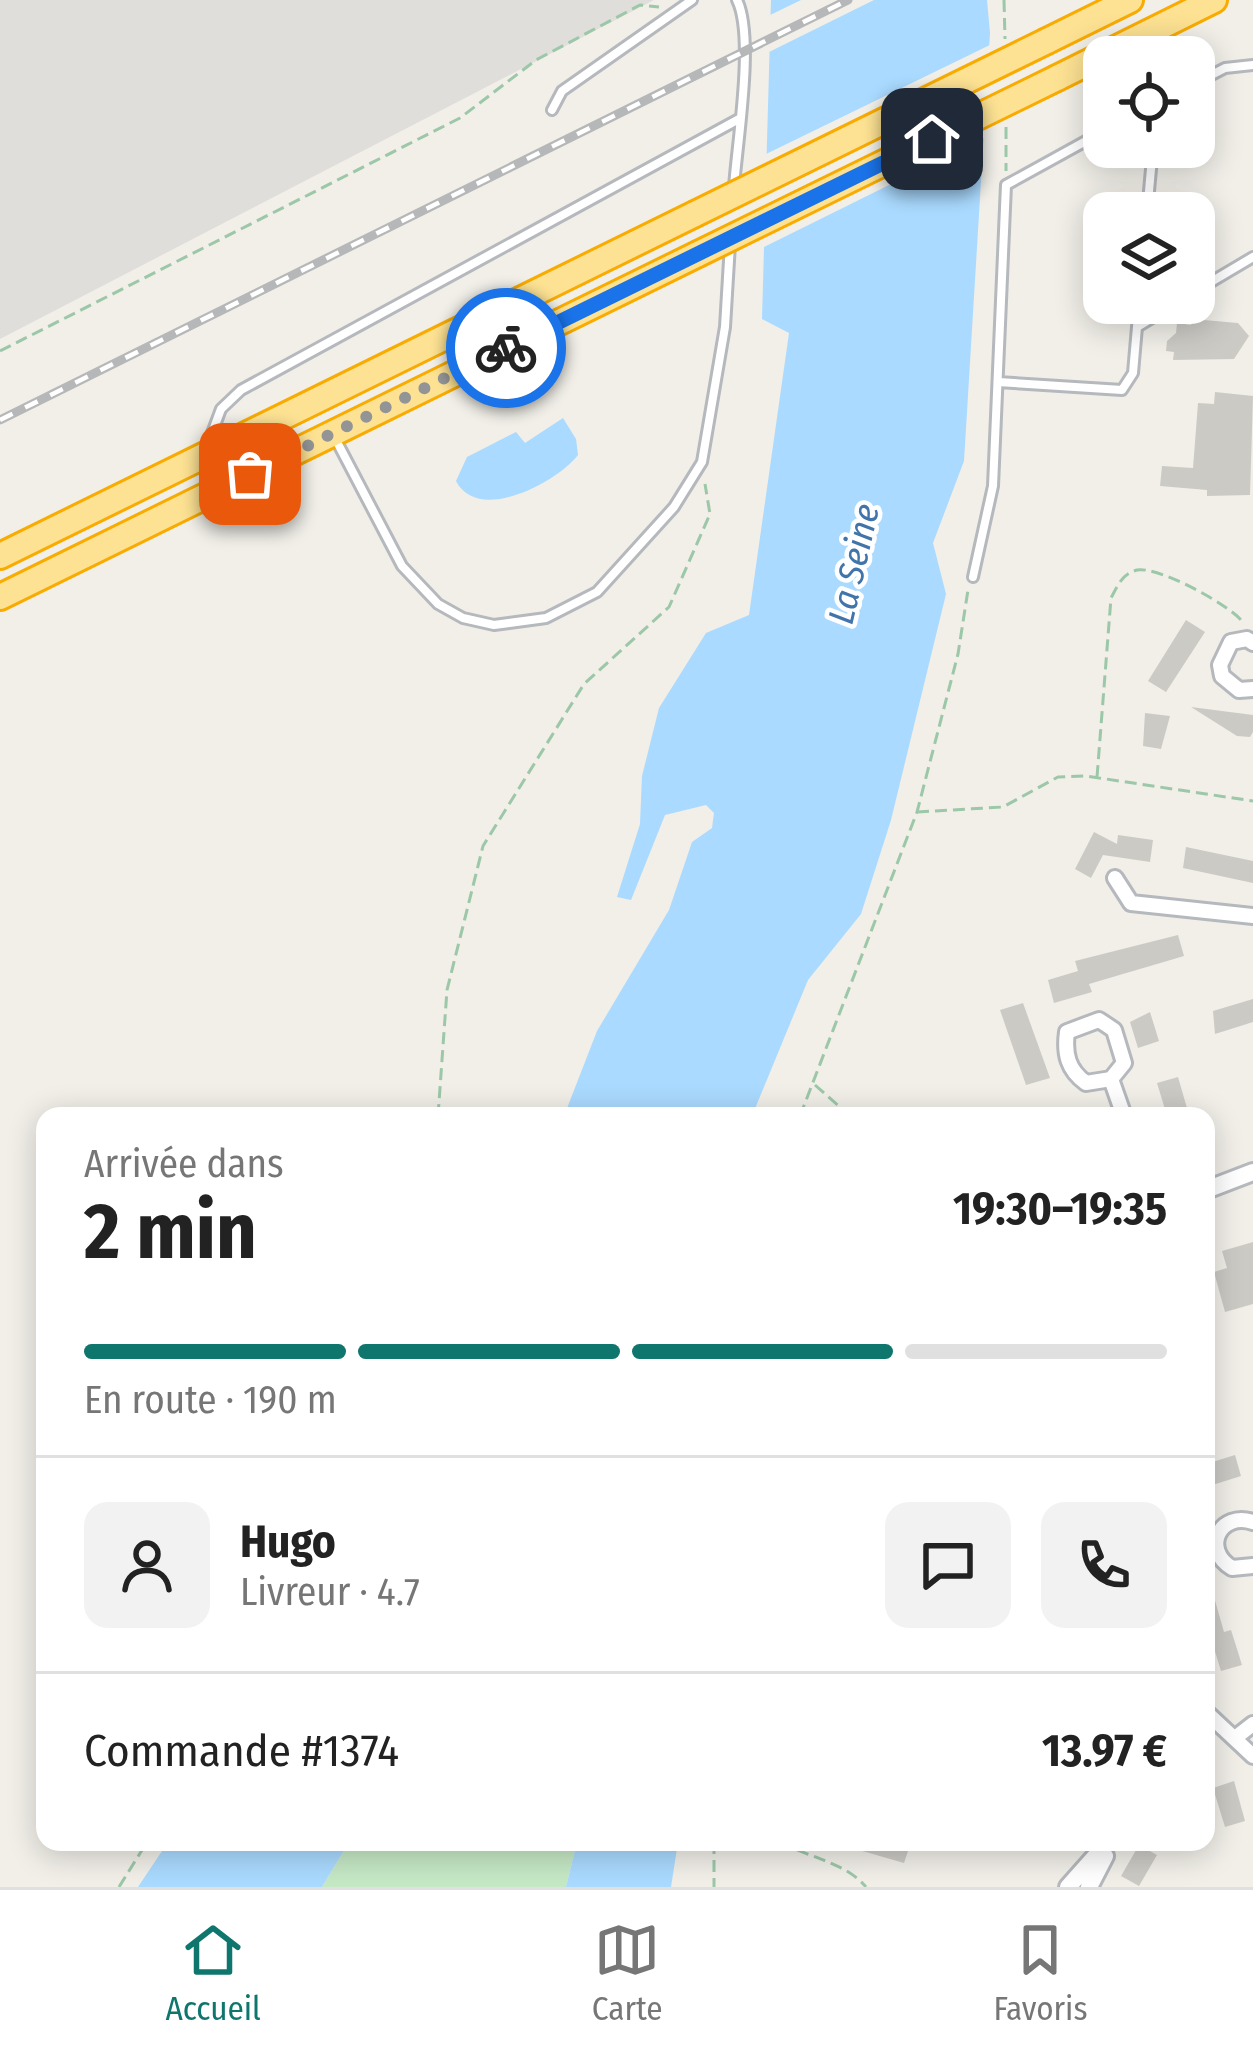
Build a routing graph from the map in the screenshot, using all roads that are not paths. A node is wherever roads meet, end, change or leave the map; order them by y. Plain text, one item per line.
1 (692, 0) edge
2 (737, 0) edge
3 (1130, 0) edge
4 (1214, 0) edge
5 (1253, 65) edge
6 (1215, 73) edge
7 (553, 110) dead end
8 (739, 119) junction
9 (1083, 143) edge
10 (733, 211) dead end
11 (731, 234) dead end
12 (1253, 257) edge
13 (1215, 280) edge
14 (1137, 324) edge
15 (1142, 324) edge
16 (1137, 327) junction
17 (997, 382) junction
18 (333, 434) junction
19 (204, 456) junction
20 (0, 556) edge
21 (973, 577) road end
22 (0, 597) edge
23 (1250, 641) edge
24 (1253, 689) edge
25 (1115, 878) dead end
26 (1253, 916) edge
27 (1112, 1079) junction
28 (1121, 1107) edge
29 (1253, 1172) edge
30 (1215, 1187) edge
31 (1253, 1522) edge
32 (1252, 1569) edge
33 (1215, 1720) edge
34 (1253, 1724) edge
35 (1235, 1738) junction
36 (1253, 1759) edge
37 (1102, 1851) edge
38 (1107, 1851) edge
39 (1068, 1887) edge
40 (1089, 1887) edge

1 - 7 lane
2 - 8 lane
3 - 19 highway, bridge
4 - 18 highway, bridge
5 - 6 lane
8 - 10 lane
8 - 19 lane
9 - 17 lane
11 - 18 lane
12 - 13 lane
14 - 16 lane
15 - 16 lane
16 - 17 lane
17 - 21 lane
18 - 22 highway
19 - 20 highway
23 - 24 street
25 - 26 street
27 - 27 street
27 - 28 street
29 - 30 street
31 - 32 street
33 - 35 street
34 - 35 street
35 - 36 street
37 - 39 street
38 - 40 street

